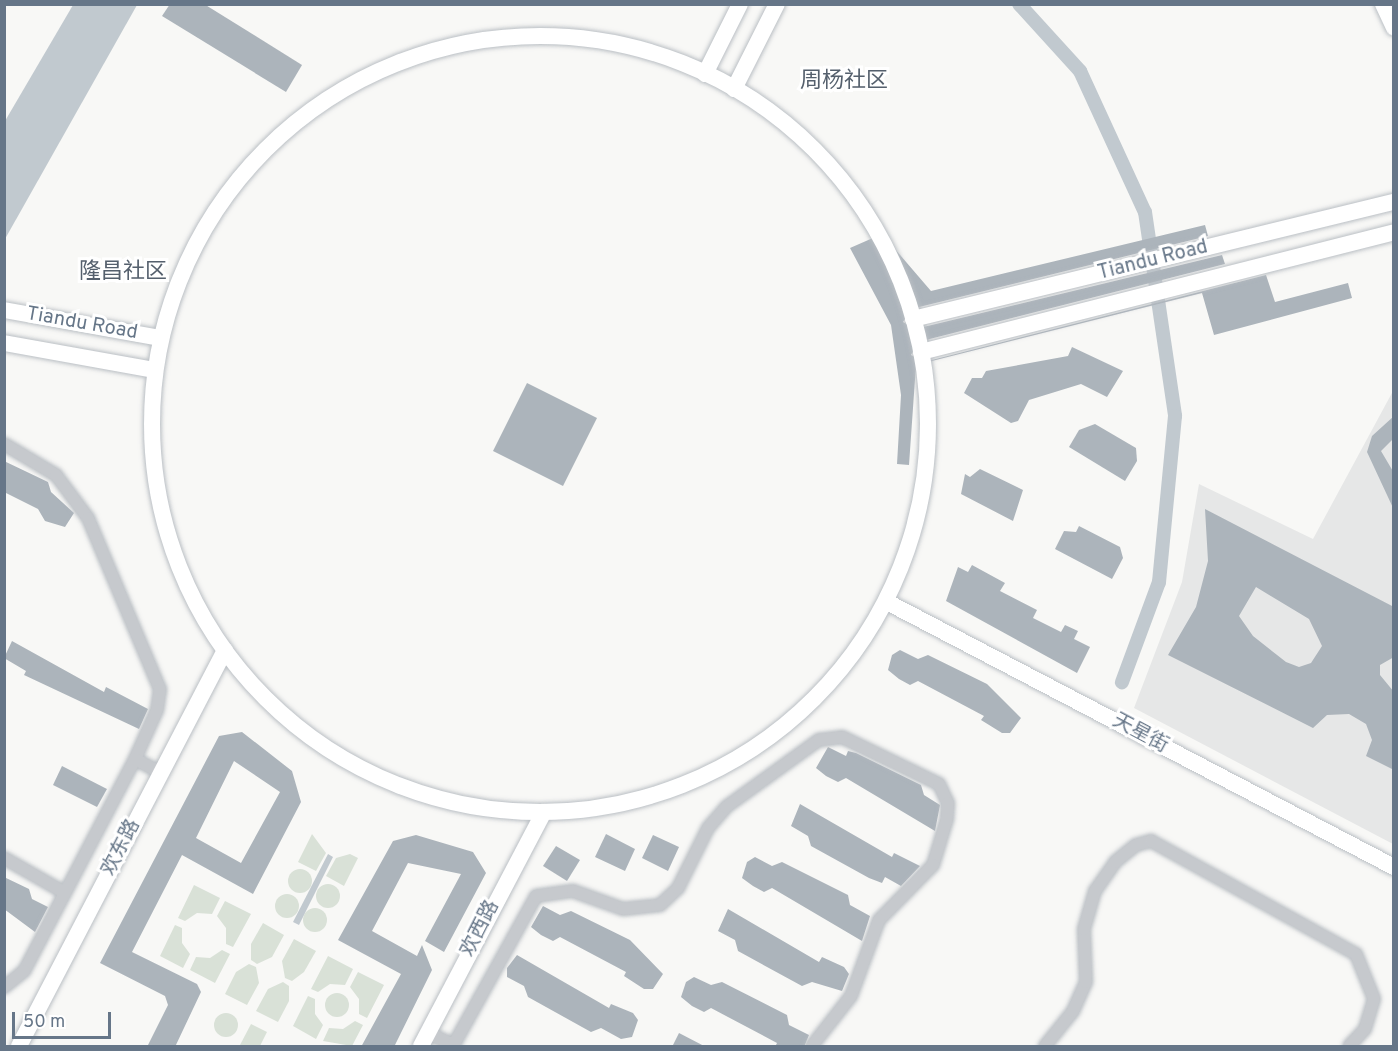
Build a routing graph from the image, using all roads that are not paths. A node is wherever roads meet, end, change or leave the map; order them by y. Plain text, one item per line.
1 (740, 4) edge
2 (777, 4) edge
3 (1383, 4) edge
4 (1394, 28) edge
5 (705, 74) junction
6 (734, 89) junction
7 (1394, 202) edge
8 (1394, 232) edge
9 (4, 310) edge
10 (913, 319) junction
11 (160, 338) junction
12 (4, 343) edge
13 (921, 352) junction
14 (154, 370) junction
15 (4, 444) edge
16 (887, 602) junction
17 (225, 650) junction
18 (135, 759) junction
19 (162, 772) junction
20 (544, 812) junction
21 (4, 858) edge
22 (1394, 867) edge
23 (65, 893) junction
24 (4, 987) edge
25 (424, 1040) edge
26 (454, 1046) edge
27 (19, 1047) edge
28 (812, 1047) edge
29 (1045, 1047) edge
30 (1349, 1047) edge

1 - 5 main road
2 - 6 main road
3 - 4 main road
5 - 6 main road
5 - 11 main road
6 - 10 main road
7 - 10 main road, Tiandu Road
8 - 13 main road, Tiandu Road
9 - 11 main road, Tiandu Road
10 - 13 main road
11 - 14 main road
12 - 14 main road, Tiandu Road
13 - 16 main road
14 - 17 main road
15 - 18 street
16 - 20 main road
16 - 22 main road, 天星街
17 - 19 main road, 欢东路
17 - 20 main road
18 - 19 street
18 - 23 street
19 - 27 main road, 欢东路
20 - 25 main road, 欢西路
21 - 23 street
23 - 24 street
25 - 26 street
26 - 28 street
29 - 30 street

